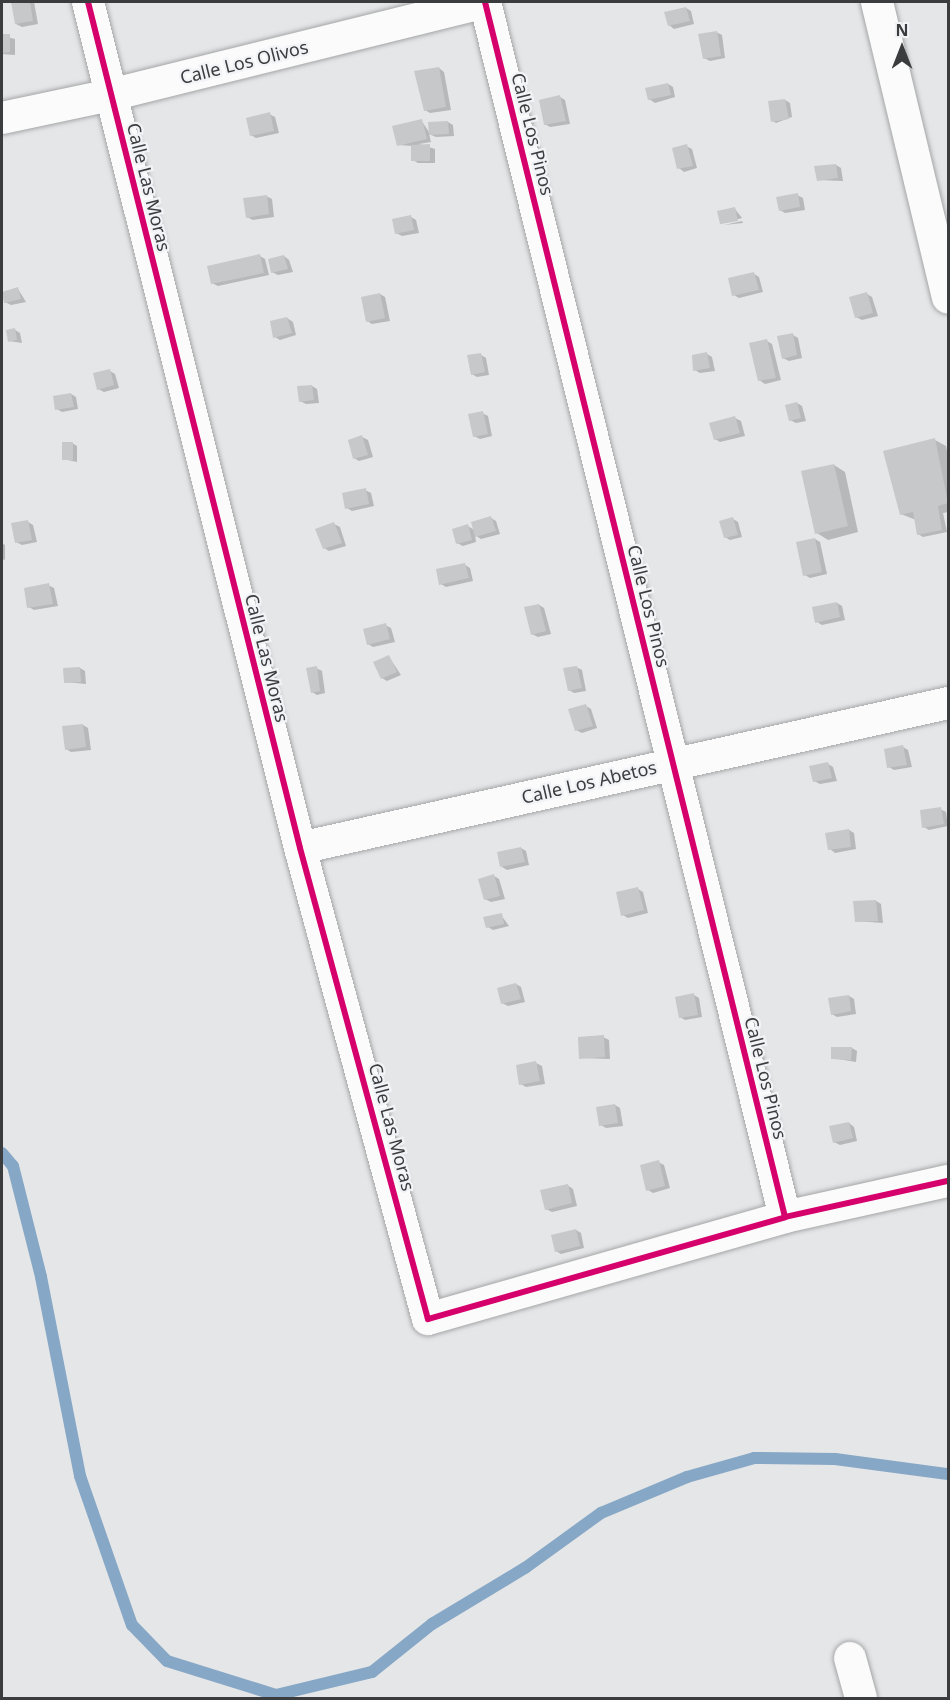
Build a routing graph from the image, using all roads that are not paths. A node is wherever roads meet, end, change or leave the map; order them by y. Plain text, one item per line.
1 (88, 2) edge
2 (486, 2) edge
3 (877, 2) edge
4 (110, 95) junction
5 (2, 118) edge
6 (948, 298) edge
7 (948, 703) edge
8 (673, 762) junction
9 (300, 848) junction
10 (948, 1181) edge
11 (785, 1217) junction
12 (850, 1658) dead end
13 (861, 1698) edge

1 - 4 street, Calle Las Moras
2 - 4 street, Calle Los Olivos
2 - 8 street, Calle Los Pinos
3 - 6 street
4 - 5 street, Calle Los Olivos
4 - 9 street, Calle Las Moras
7 - 8 street, Calle Los Abetos
8 - 9 street, Calle Los Abetos
8 - 11 street, Calle Los Pinos
9 - 11 street, Calle Las Moras
10 - 11 street
12 - 13 street

